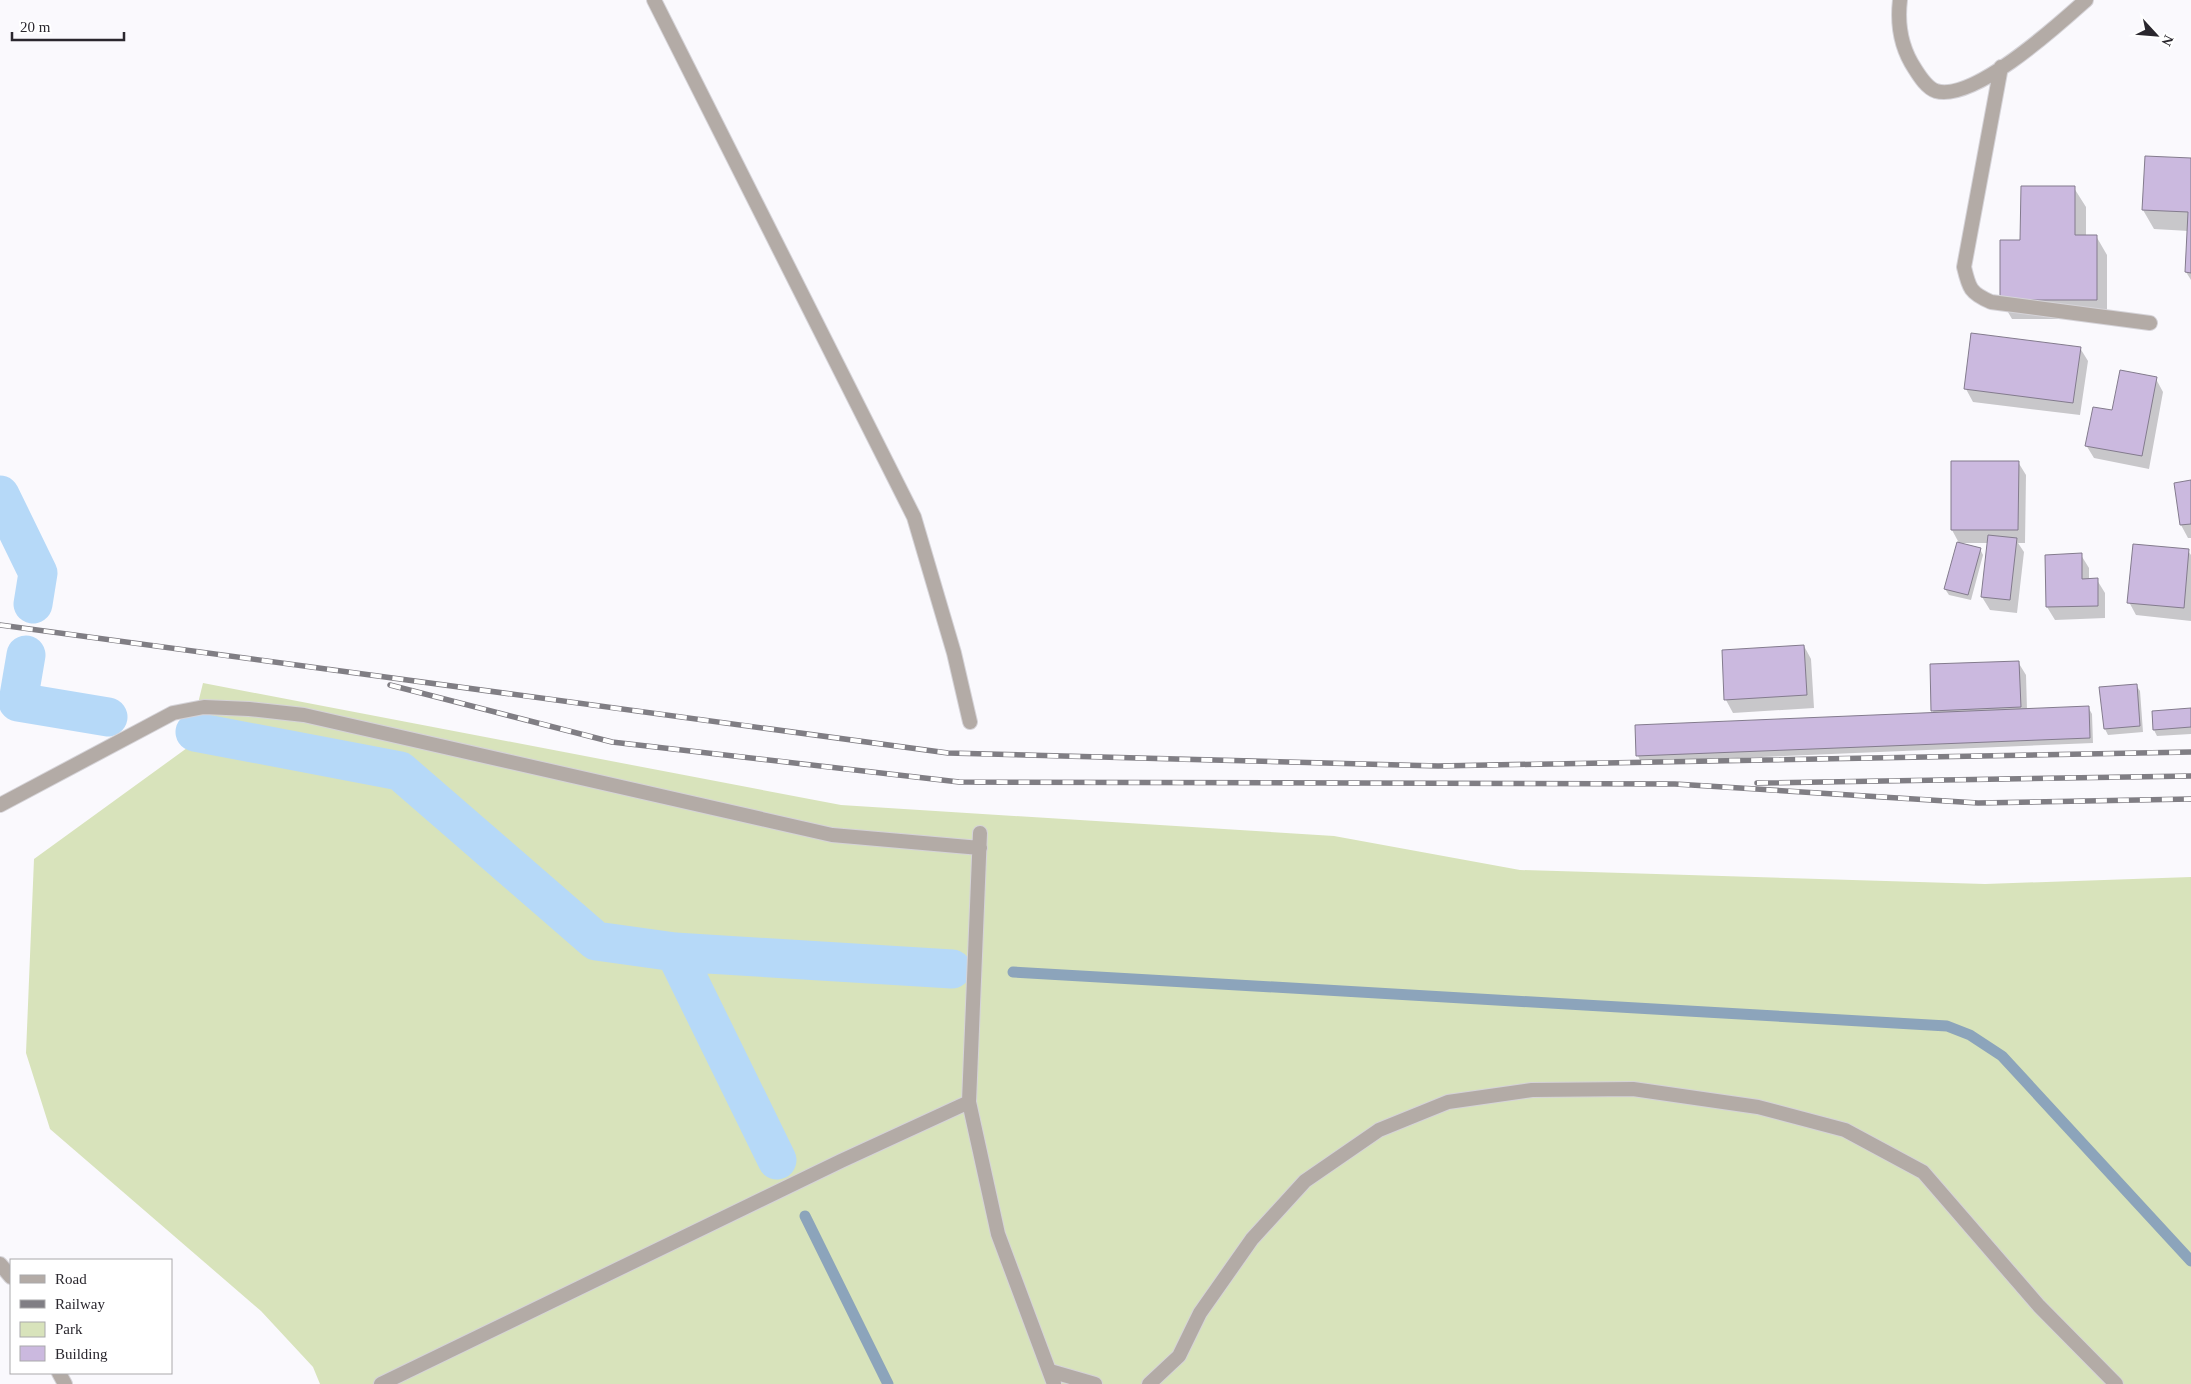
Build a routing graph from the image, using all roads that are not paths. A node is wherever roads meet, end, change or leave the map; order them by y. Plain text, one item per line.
1 (654, 0) edge
2 (1900, 0) edge
3 (2086, 0) edge
4 (2001, 67) junction
5 (2150, 323) dead end
6 (970, 722) dead end
7 (0, 805) edge
8 (980, 833) dead end
9 (980, 848) junction
10 (969, 1102) junction
11 (0, 1264) edge
12 (10, 1276) edge
13 (1052, 1378) edge
14 (381, 1384) edge
15 (1095, 1384) edge
16 (1149, 1384) edge
17 (2116, 1384) edge

1 - 6 street
2 - 4 street
3 - 4 street
4 - 5 street
7 - 9 street
8 - 9 street
9 - 10 street
10 - 13 street
10 - 14 street
11 - 12 street
13 - 15 street
16 - 17 street

